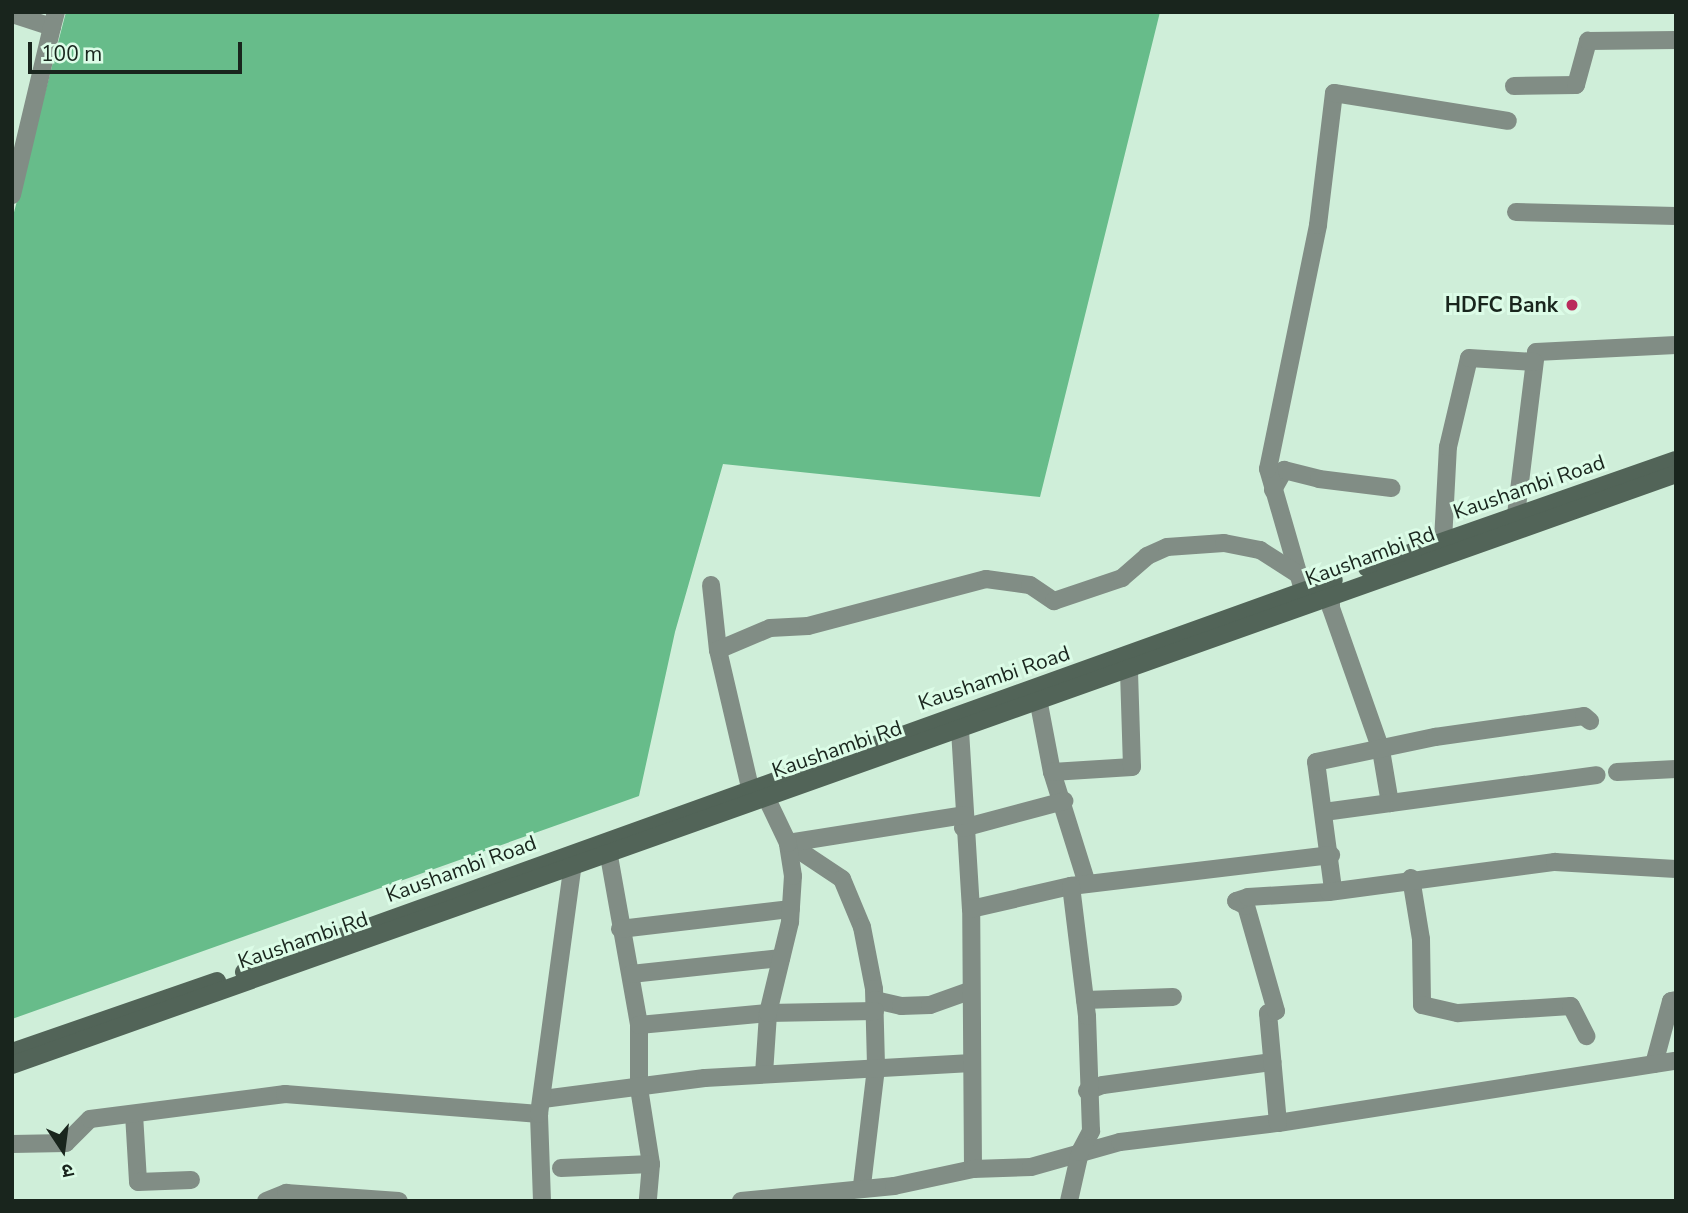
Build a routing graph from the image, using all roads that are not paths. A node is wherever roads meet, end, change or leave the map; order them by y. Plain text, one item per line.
1 (12, 14) edge
2 (54, 20) edge
3 (1676, 40) edge
4 (1514, 86) dead end
5 (1508, 121) dead end
6 (18, 148) edge
7 (12, 195) edge
8 (1516, 212) dead end
9 (1676, 216) edge
10 (1676, 345) edge
11 (1534, 362) junction
12 (1676, 460) edge
13 (1676, 474) edge
14 (1391, 488) dead end
15 (1273, 490) junction
16 (1516, 515) junction
17 (1443, 541) junction
18 (1296, 573) junction
19 (712, 585) dead end
20 (1303, 590) junction
21 (1331, 593) junction
22 (718, 650) junction
23 (1129, 670) junction
24 (1039, 704) junction
25 (1590, 721) dead end
26 (960, 730) junction
27 (1381, 750) junction
28 (1676, 769) edge
29 (1052, 772) junction
30 (1617, 772) dead end
31 (1596, 775) dead end
32 (758, 793) junction
33 (1063, 802) junction
34 (1390, 803) junction
35 (1324, 812) junction
36 (963, 821) junction
37 (788, 843) junction
38 (1331, 855) junction
39 (609, 856) junction
40 (1676, 869) edge
41 (572, 870) junction
42 (1411, 878) junction
43 (1079, 885) junction
44 (1333, 889) junction
45 (791, 909) junction
46 (971, 909) junction
47 (620, 929) junction
48 (781, 958) junction
49 (631, 974) junction
50 (970, 991) junction
51 (1173, 997) dead end
52 (1086, 1000) junction
53 (1676, 1000) edge
54 (875, 1006) junction
55 (768, 1013) junction
56 (639, 1026) junction
57 (1586, 1036) dead end
58 (12, 1052) edge
59 (1676, 1061) edge
60 (1272, 1062) junction
61 (972, 1063) junction
62 (1654, 1064) junction
63 (12, 1065) edge
64 (876, 1068) junction
65 (764, 1074) junction
66 (639, 1088) junction
67 (1087, 1091) junction
68 (541, 1106) junction
69 (134, 1114) junction
70 (1278, 1122) junction
71 (12, 1144) edge
72 (1080, 1152) junction
73 (651, 1164) junction
74 (561, 1168) dead end
75 (973, 1169) junction
76 (191, 1180) dead end
77 (862, 1186) junction
78 (361, 1199) edge
79 (266, 1201) edge
80 (399, 1201) edge
81 (542, 1201) edge
82 (648, 1201) edge
83 (741, 1201) edge
84 (1069, 1201) edge

1 - 2 street
2 - 6 street
3 - 4 street
5 - 15 street
6 - 7 street
8 - 9 street
10 - 11 street
11 - 16 street
11 - 17 street
12 - 16 main road, Kaushambi Road
13 - 21 main road, Kaushambi Rd
14 - 15 street
15 - 18 street
16 - 17 main road, Kaushambi Road
17 - 20 main road, Kaushambi Road
18 - 20 street
18 - 22 street
19 - 22 street
20 - 32 main road, Kaushambi Road
21 - 23 main road, Kaushambi Rd
21 - 27 street
22 - 32 street
23 - 24 main road, Kaushambi Rd
23 - 29 street
24 - 26 main road, Kaushambi Rd
24 - 29 street
25 - 27 street
26 - 32 main road, Kaushambi Rd
26 - 36 street
27 - 34 street
27 - 35 street
28 - 30 street
29 - 33 street
31 - 34 street
32 - 37 street
32 - 39 main road, Kaushambi Rd
32 - 58 main road, Kaushambi Road
33 - 36 street
33 - 43 street
34 - 35 street
35 - 38 street
36 - 37 street
36 - 46 street
37 - 45 street
37 - 54 street
38 - 43 street
38 - 44 street
39 - 41 main road, Kaushambi Rd
39 - 47 street
40 - 42 street
41 - 63 main road, Kaushambi Rd
41 - 68 street
42 - 44 street
42 - 57 street
43 - 46 street
43 - 52 street
44 - 60 street
45 - 47 street
45 - 48 street
46 - 50 street
47 - 49 street
48 - 49 street
48 - 55 street
49 - 56 street
50 - 54 street
50 - 61 street
51 - 52 street
52 - 67 street
53 - 62 street
54 - 55 street
54 - 64 street
55 - 56 street
55 - 65 street
56 - 66 street
59 - 62 street
60 - 67 street
60 - 70 street
61 - 64 street
61 - 75 street
62 - 70 street
64 - 65 street
64 - 77 street
65 - 66 street
66 - 68 street
66 - 73 street
67 - 72 street
68 - 69 street
68 - 81 street
69 - 71 street
69 - 76 street
70 - 72 street
72 - 75 street
72 - 84 street
73 - 74 street
73 - 82 street
75 - 77 street
77 - 83 street
78 - 79 street
78 - 80 street

